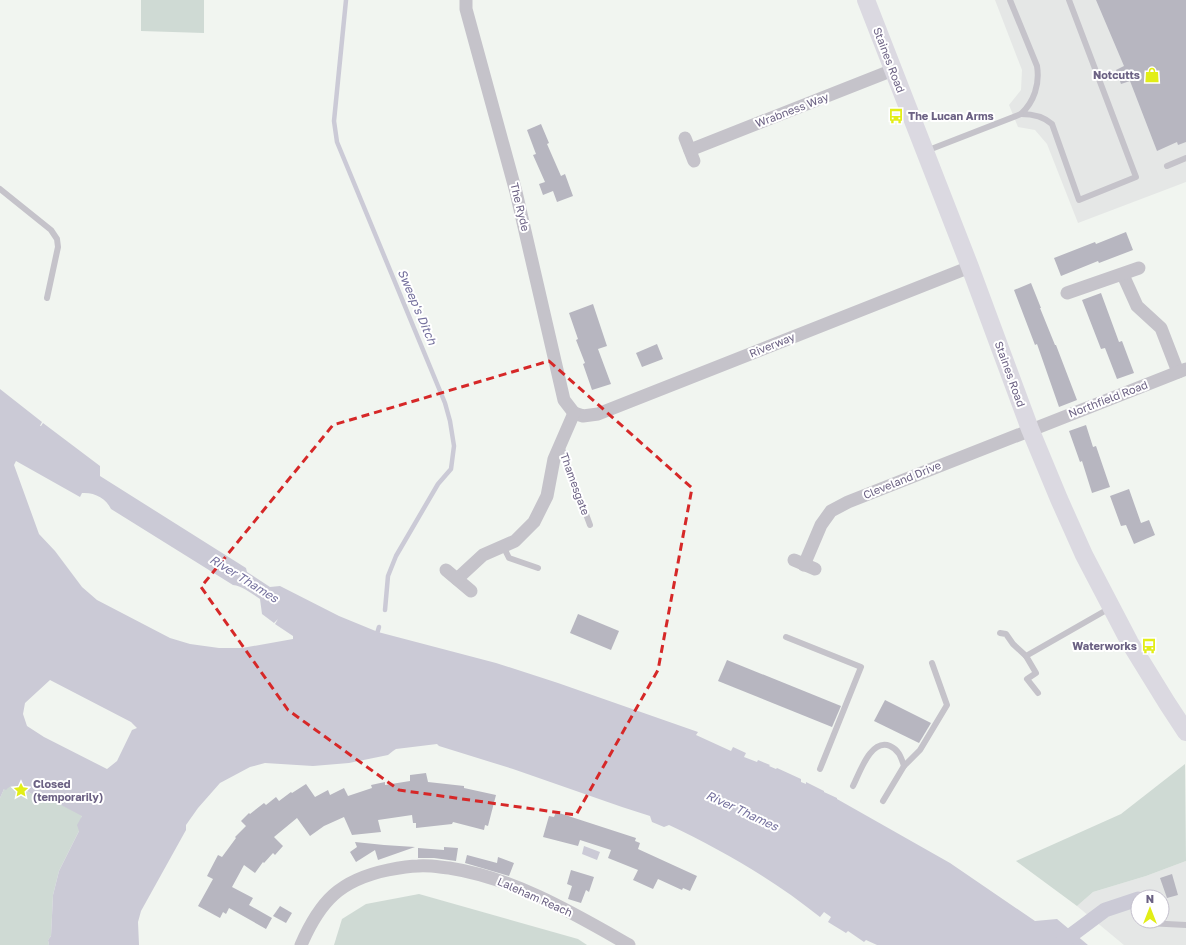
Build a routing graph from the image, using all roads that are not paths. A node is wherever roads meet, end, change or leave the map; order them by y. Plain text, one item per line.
1 (466, 0) edge
2 (866, 0) edge
3 (1010, 0) edge
4 (1069, 0) edge
5 (893, 70) junction
6 (1021, 114) junction
7 (690, 150) dead end
8 (925, 152) junction
9 (1186, 158) edge
10 (1167, 166) dead end
11 (0, 189) edge
12 (970, 267) junction
13 (1140, 268) dead end
14 (1123, 274) junction
15 (1067, 292) dead end
16 (47, 298) dead end
17 (1182, 370) edge
18 (574, 413) junction
19 (1030, 429) junction
20 (560, 443) junction
21 (590, 525) dead end
22 (503, 546) junction
23 (804, 565) dead end
24 (538, 568) dead end
25 (446, 570) dead end
26 (457, 579) junction
27 (471, 591) dead end
28 (1112, 608) junction
29 (1000, 633) dead end
30 (786, 637) dead end
31 (1026, 656) junction
32 (932, 663) dead end
33 (1038, 693) dead end
34 (1186, 732) edge
35 (904, 766) junction
36 (820, 770) dead end
37 (853, 786) dead end
38 (883, 801) dead end
39 (1170, 924) edge
40 (1186, 925) edge
41 (301, 945) edge
42 (630, 945) edge

1 - 18 street, The Ryde
2 - 5 main road, Staines Road
3 - 6 lane
4 - 6 lane
5 - 7 street, Wrabness Way
5 - 8 main road, Staines Road
6 - 8 lane
8 - 12 main road, Staines Road
9 - 10 lane
11 - 16 lane
12 - 18 street, Riverway
12 - 19 main road, Staines Road
13 - 14 street
14 - 15 street
14 - 17 street
17 - 19 street, Northfield Road
18 - 20 street, Thamesgate
19 - 23 street, Cleveland Drive
19 - 28 main road, Staines Road
20 - 21 lane, Thamesgate
20 - 22 street, Thamesgate
22 - 24 lane
22 - 26 street, Thamesgate
25 - 26 street
26 - 27 street
28 - 31 lane
28 - 34 main road, Staines Road
29 - 31 lane
30 - 36 lane
31 - 33 lane
32 - 35 lane
35 - 37 lane
35 - 38 lane
39 - 40 lane
41 - 42 street, Laleham Reach

